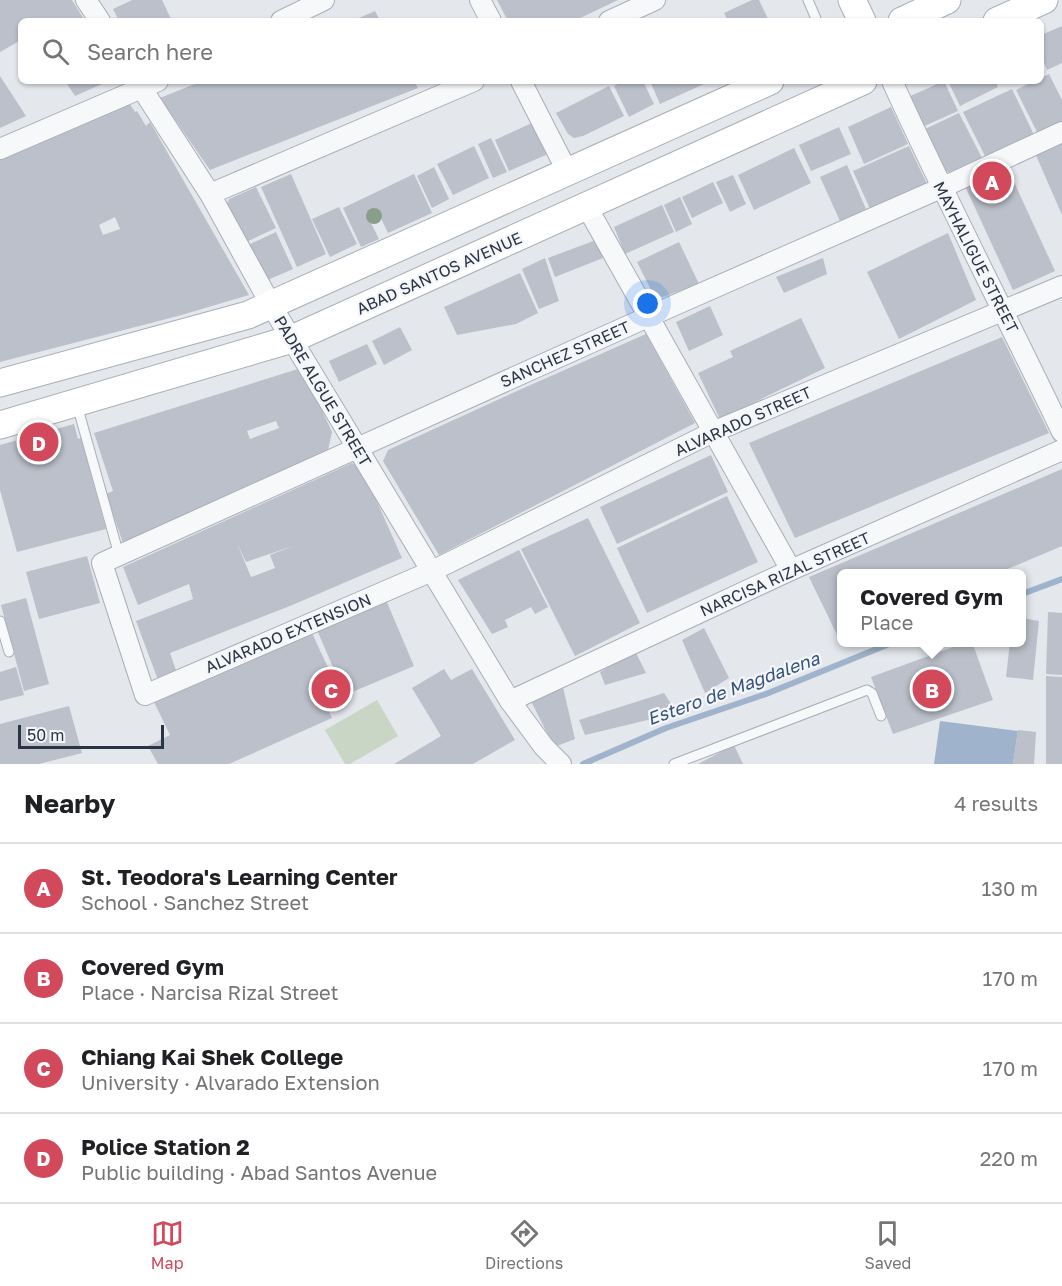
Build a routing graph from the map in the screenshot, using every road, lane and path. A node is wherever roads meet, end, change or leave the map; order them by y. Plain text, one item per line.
1 (86, 0) edge
2 (324, 0) edge
3 (480, 0) edge
4 (655, 0) edge
5 (808, 0) edge
6 (852, 0) edge
7 (1044, 0) edge
8 (942, 1) edge
9 (97, 18) edge
10 (287, 18) edge
11 (489, 18) edge
12 (616, 18) edge
13 (816, 18) edge
14 (861, 18) edge
15 (908, 18) edge
16 (1004, 18) edge
17 (146, 84) edge
18 (467, 84) edge
19 (523, 84) edge
20 (763, 84) edge
21 (856, 84) edge
22 (893, 84) edge
23 (1062, 132) edge
24 (0, 149) edge
25 (567, 171) junction
26 (941, 188) junction
27 (210, 194) junction
28 (587, 207) junction
29 (1062, 286) edge
30 (271, 305) junction
31 (1004, 311) junction
32 (650, 316) junction
33 (292, 339) junction
34 (0, 383) edge
35 (76, 402) junction
36 (0, 425) edge
37 (715, 431) junction
38 (1062, 432) edge
39 (358, 449) junction
40 (1062, 450) edge
41 (110, 559) junction
42 (791, 570) junction
43 (432, 571) junction
44 (0, 621) edge
45 (9, 652) dead end
46 (510, 701) junction
47 (881, 716) dead end
48 (556, 759) edge
49 (674, 764) edge

1 - 9 street
2 - 10 street
3 - 11 street
4 - 12 street
5 - 13 lane
6 - 14 main road
7 - 16 main road
8 - 15 main road
17 - 24 street
17 - 27 street, PADRE ALGUE STREET
18 - 27 street
19 - 25 street
20 - 25 main road
21 - 28 main road, ABAD SANTOS AVENUE
22 - 26 street, MAYHALIGUE STREET
23 - 26 street, SANCHEZ STREET
25 - 30 main road
26 - 31 street, MAYHALIGUE STREET
26 - 32 street, SANCHEZ STREET
27 - 30 street, PADRE ALGUE STREET
28 - 32 street
28 - 33 main road, ABAD SANTOS AVENUE
29 - 31 street, ALVARADO STREET
30 - 33 street, PADRE ALGUE STREET
30 - 34 main road
31 - 37 street, ALVARADO STREET
31 - 38 street, MAYHALIGUE STREET
32 - 37 street
32 - 39 street, SANCHEZ STREET
33 - 35 main road, ABAD SANTOS AVENUE
33 - 39 street, PADRE ALGUE STREET
35 - 36 main road, ABAD SANTOS AVENUE
35 - 41 lane
37 - 42 street
37 - 43 street, ALVARADO STREET
39 - 41 street, SANCHEZ STREET
39 - 43 street, PADRE ALGUE STREET
40 - 42 street, NARCISA RIZAL STREET
41 - 43 street, ALVARADO EXTENSION
42 - 46 street, NARCISA RIZAL STREET
43 - 46 street, PADRE ALGUE STREET
44 - 45 lane
46 - 48 street, PADRE ALGUE STREET
47 - 49 lane

